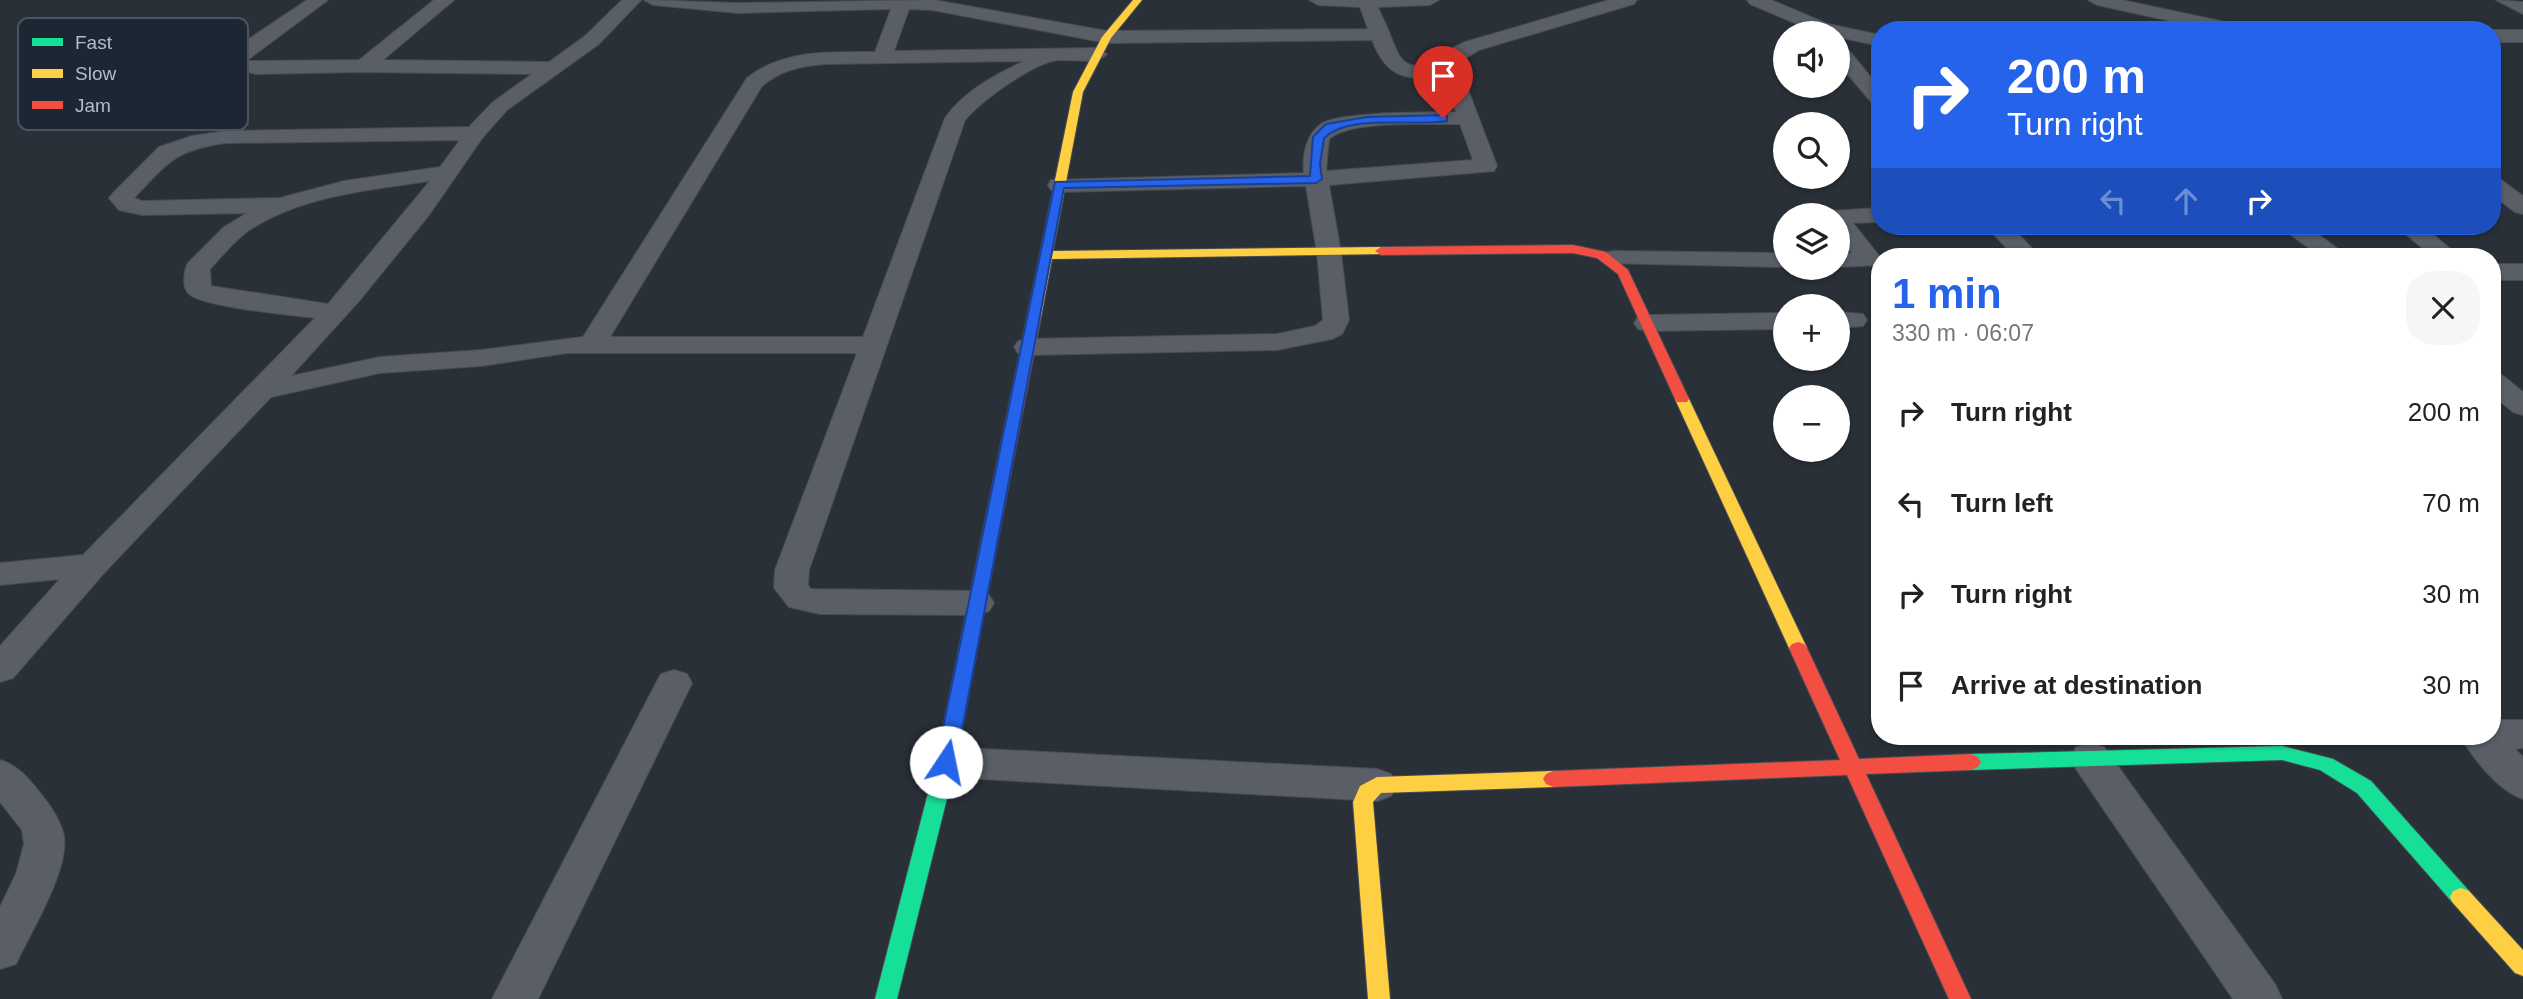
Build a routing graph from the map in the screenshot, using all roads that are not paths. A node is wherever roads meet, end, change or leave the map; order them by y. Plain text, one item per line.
1 (320, 0) edge
2 (444, 0) edge
3 (632, 0) edge
4 (653, 0) edge
5 (1138, 0) edge
6 (1318, 0) edge
7 (1430, 0) edge
8 (1628, 0) edge
9 (1756, 0) edge
10 (1806, 0) edge
11 (2097, 0) edge
12 (2504, 0) edge
13 (1367, 1) edge
14 (902, 2) edge
15 (2523, 9) edge
16 (1802, 21) edge
17 (1818, 21) edge
18 (2179, 21) edge
19 (1381, 34) junction
20 (1850, 36) edge
21 (2501, 36) edge
22 (2523, 36) edge
23 (1871, 39) edge
24 (1102, 46) junction
25 (248, 48) edge
26 (1051, 55) junction
27 (1850, 55) edge
28 (1871, 56) edge
29 (882, 58) junction
30 (365, 65) junction
31 (1850, 66) edge
32 (248, 67) edge
33 (551, 68) junction
34 (1451, 72) junction
35 (1871, 90) edge
36 (1468, 118) junction
37 (475, 133) junction
38 (450, 172) junction
39 (1316, 179) junction
40 (1059, 185) junction
41 (2501, 191) edge
42 (278, 205) junction
43 (2523, 207) edge
44 (1871, 216) edge
45 (1850, 217) edge
46 (1850, 234) edge
47 (2007, 235) edge
48 (2304, 235) edge
49 (2420, 235) edge
50 (2019, 248) edge
51 (2324, 248) edge
52 (2436, 248) edge
53 (1329, 253) junction
54 (1045, 255) junction
55 (1613, 258) junction
56 (1773, 260) edge
57 (1850, 260) edge
58 (2501, 272) edge
59 (2523, 272) edge
60 (335, 313) junction
61 (1773, 321) edge
62 (1647, 323) junction
63 (593, 344) junction
64 (875, 345) junction
65 (1028, 347) junction
66 (2501, 388) edge
67 (262, 391) junction
68 (2523, 406) edge
69 (92, 565) junction
70 (0, 574) edge
71 (978, 603) junction
72 (0, 669) edge
73 (674, 683) dead end
74 (2523, 734) edge
75 (2501, 735) edge
76 (2487, 745) edge
77 (2090, 758) junction
78 (946, 762) junction
79 (1853, 765) junction
80 (0, 775) edge
81 (2523, 783) edge
82 (1377, 785) junction
83 (0, 950) edge
84 (2523, 967) edge
85 (515, 999) edge
86 (886, 999) edge
87 (1379, 999) edge
88 (1960, 999) edge
89 (2259, 999) edge

1 - 25 street
2 - 30 street
3 - 33 street
4 - 14 street
5 - 24 street
6 - 13 street
7 - 13 street
8 - 34 street
9 - 16 street
10 - 17 street
11 - 18 street
12 - 15 street
13 - 19 street
14 - 24 street
14 - 29 street
19 - 24 street
19 - 34 street
20 - 23 street
21 - 22 street
24 - 26 street
24 - 40 street
26 - 29 street
26 - 64 street
27 - 28 street
29 - 63 street
30 - 32 street
30 - 33 street
31 - 35 street
33 - 37 street
34 - 36 street
36 - 39 street
36 - 39 street
37 - 38 street
37 - 42 street
38 - 42 street
38 - 60 street
39 - 40 street
39 - 53 street
40 - 54 street
41 - 43 street
42 - 60 street
44 - 45 street
46 - 57 street
47 - 50 street
48 - 51 street
49 - 52 street
53 - 54 street
53 - 55 street
53 - 65 street
54 - 65 street
55 - 56 street
55 - 62 street
58 - 59 street
60 - 67 street
61 - 62 street
62 - 79 street
63 - 64 street
63 - 67 street
64 - 71 street
65 - 71 street
66 - 68 street
67 - 69 street
69 - 70 street
69 - 72 street
71 - 78 street
73 - 85 street
74 - 75 street
76 - 81 street
77 - 79 street
77 - 84 street
77 - 89 street
78 - 82 street
78 - 86 street
79 - 82 street
79 - 88 street
80 - 83 street
82 - 87 street

